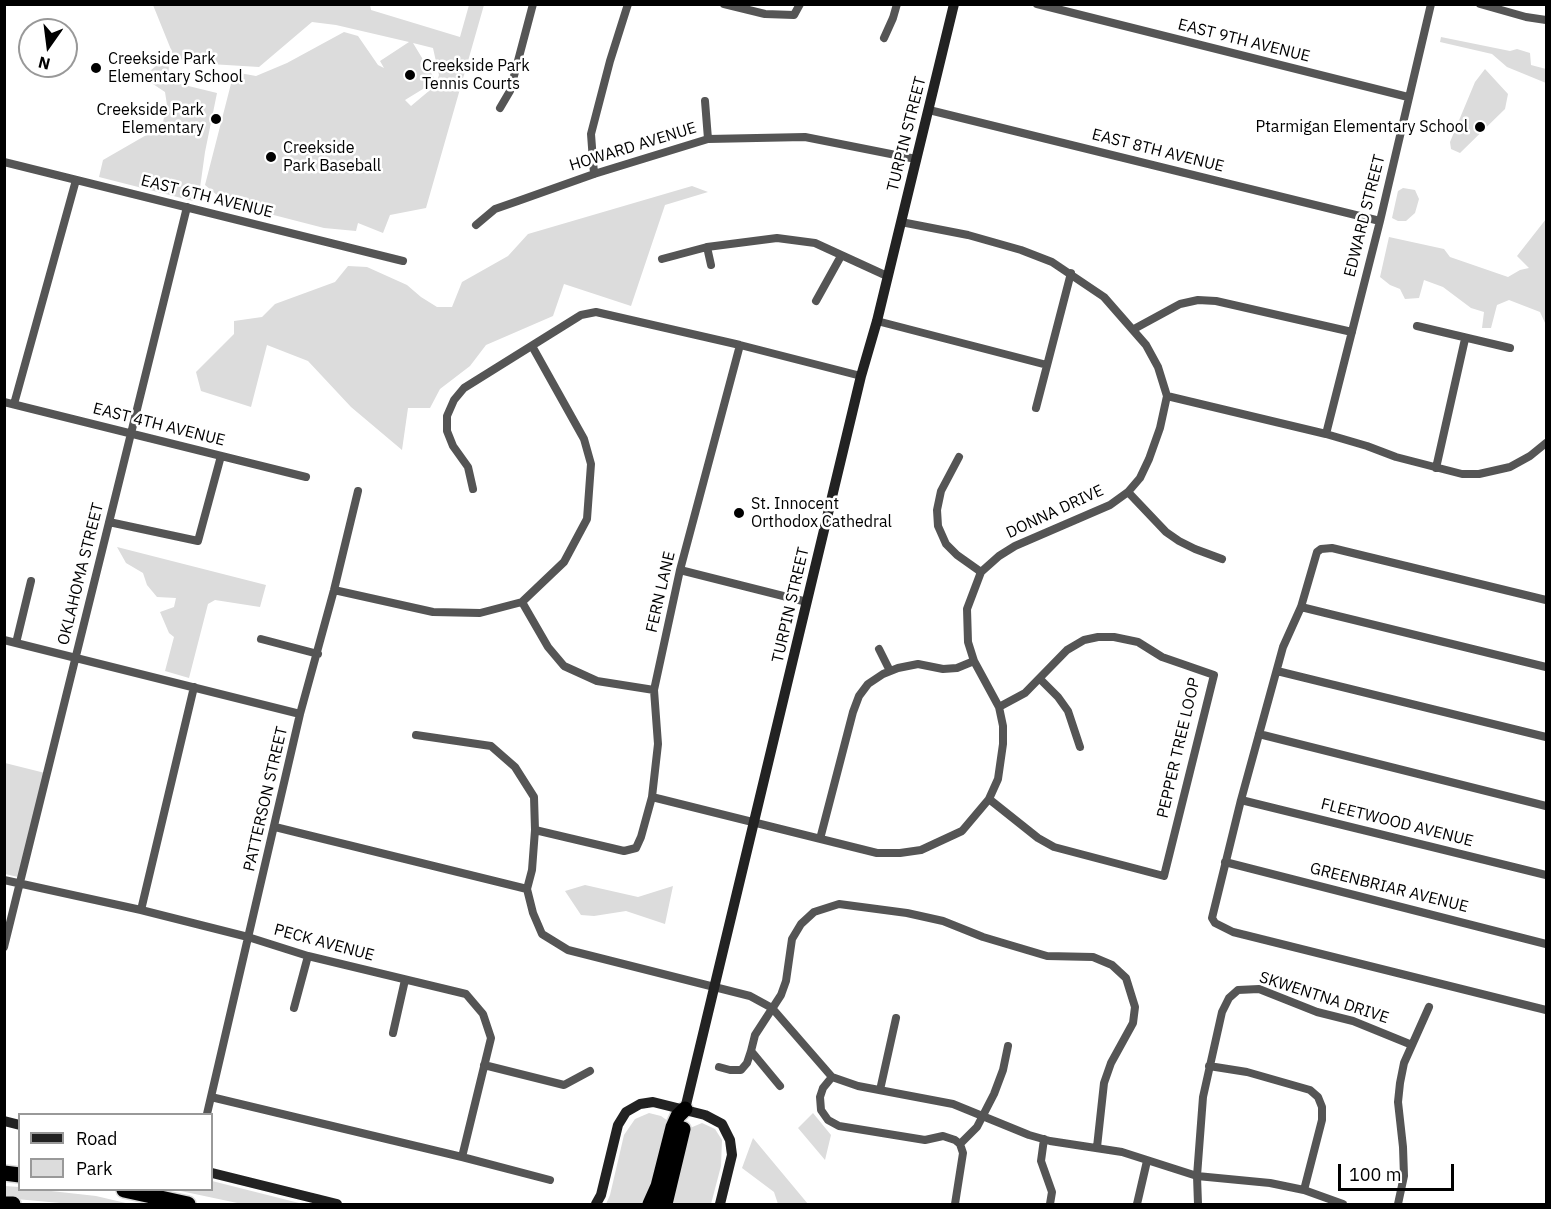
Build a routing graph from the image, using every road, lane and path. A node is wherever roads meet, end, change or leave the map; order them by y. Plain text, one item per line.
1 (533, 4) edge
2 (628, 4) edge
3 (724, 4) edge
4 (800, 4) edge
5 (897, 4) edge
6 (954, 4) edge
7 (1037, 4) edge
8 (1431, 4) edge
9 (1480, 4) edge
10 (1502, 7) edge
11 (1546, 20) edge
12 (884, 38) dead end
13 (1408, 97) junction
14 (705, 100) dead end
15 (500, 108) dead end
16 (929, 110) junction
17 (708, 139) junction
18 (915, 159) junction
19 (4, 162) edge
20 (594, 174) junction
21 (76, 180) junction
22 (187, 207) junction
23 (1380, 221) junction
24 (901, 222) junction
25 (476, 225) dead end
26 (707, 247) junction
27 (841, 256) junction
28 (662, 259) dead end
29 (403, 261) dead end
30 (711, 265) dead end
31 (1071, 273) junction
32 (887, 276) junction
33 (816, 301) dead end
34 (877, 321) junction
35 (1417, 326) dead end
36 (1134, 329) junction
37 (1352, 332) junction
38 (1465, 339) junction
39 (740, 345) junction
40 (532, 346) junction
41 (1510, 348) dead end
42 (1047, 365) junction
43 (861, 376) junction
44 (1167, 396) junction
45 (4, 402) edge
46 (14, 404) junction
47 (1036, 408) dead end
48 (131, 433) junction
49 (1326, 434) junction
50 (1546, 444) edge
51 (221, 456) junction
52 (959, 457) dead end
53 (1436, 468) junction
54 (306, 477) dead end
55 (473, 489) dead end
56 (358, 491) dead end
57 (1128, 492) junction
58 (109, 522) junction
59 (1222, 559) dead end
60 (680, 570) junction
61 (981, 572) junction
62 (32, 581) dead end
63 (334, 590) junction
64 (1546, 600) edge
65 (522, 602) junction
66 (807, 602) junction
67 (1301, 607) junction
68 (261, 639) dead end
69 (4, 640) edge
70 (16, 643) junction
71 (879, 649) dead end
72 (318, 654) junction
73 (76, 658) junction
74 (974, 661) junction
75 (1546, 667) edge
76 (890, 671) junction
77 (1277, 671) junction
78 (1040, 679) junction
79 (194, 687) junction
80 (654, 690) junction
81 (999, 707) junction
82 (300, 714) junction
83 (1259, 734) junction
84 (416, 735) dead end
85 (1546, 737) edge
86 (1080, 747) dead end
87 (652, 797) junction
88 (989, 800) junction
89 (1241, 800) junction
90 (1546, 806) edge
91 (754, 824) junction
92 (275, 827) junction
93 (535, 831) junction
94 (820, 839) junction
95 (1225, 862) junction
96 (1546, 875) edge
97 (4, 880) edge
98 (20, 884) junction
99 (527, 889) junction
100 (141, 910) junction
101 (248, 937) junction
102 (1546, 944) edge
103 (4, 947) edge
104 (308, 956) junction
105 (405, 980) junction
106 (713, 986) junction
107 (1429, 1007) dead end
108 (294, 1008) dead end
109 (772, 1008) junction
110 (1546, 1010) edge
111 (896, 1018) dead end
112 (393, 1033) dead end
113 (1008, 1046) dead end
114 (1412, 1046) junction
115 (751, 1051) junction
116 (484, 1065) junction
117 (1209, 1066) junction
118 (719, 1067) dead end
119 (590, 1071) dead end
120 (832, 1077) junction
121 (780, 1086) dead end
122 (880, 1090) junction
123 (211, 1097) junction
124 (685, 1109) junction
125 (207, 1113) edge
126 (984, 1115) junction
127 (1044, 1139) junction
128 (960, 1144) junction
129 (1097, 1147) junction
130 (462, 1156) junction
131 (1147, 1161) junction
132 (213, 1173) edge
133 (1197, 1176) junction
134 (550, 1180) dead end
135 (129, 1191) edge
136 (1304, 1191) junction
137 (4, 1204) edge
138 (13, 1204) edge
139 (188, 1204) edge
140 (337, 1204) edge
141 (596, 1204) edge
142 (650, 1204) edge
143 (665, 1204) edge
144 (720, 1204) edge
145 (955, 1204) edge
146 (1050, 1204) edge
147 (1137, 1204) edge
148 (1198, 1204) edge
149 (1342, 1204) edge
150 (1398, 1204) edge

1 - 15 street
2 - 20 street
3 - 4 street
5 - 12 street
6 - 16 street, TURPIN STREET
7 - 13 street, EAST 9TH AVENUE
8 - 13 street, EDWARD STREET
9 - 10 street
10 - 11 street
13 - 23 street, EDWARD STREET
14 - 17 street
16 - 18 street, TURPIN STREET
16 - 23 street, EAST 8TH AVENUE
17 - 18 street, HOWARD AVENUE
17 - 20 street, HOWARD AVENUE
18 - 24 street, TURPIN STREET
19 - 21 street, EAST 6TH AVENUE
20 - 25 street, HOWARD AVENUE
21 - 22 street, EAST 6TH AVENUE
21 - 46 street
22 - 29 street, EAST 6TH AVENUE
22 - 48 street, OKLAHOMA STREET
23 - 37 street, EDWARD STREET
24 - 31 street, DONNA DRIVE
24 - 32 street, TURPIN STREET
26 - 27 street
26 - 28 street
26 - 30 street
27 - 32 street
27 - 33 street
31 - 36 street, DONNA DRIVE
31 - 42 street
32 - 34 street, TURPIN STREET
34 - 42 street
34 - 43 street, TURPIN STREET
35 - 38 street
36 - 37 street
36 - 44 street, DONNA DRIVE
37 - 49 street, EDWARD STREET
38 - 41 street
38 - 53 street
39 - 40 street
39 - 43 street
39 - 60 street, FERN LANE
40 - 55 street
40 - 65 street
42 - 47 street
43 - 66 street, TURPIN STREET
44 - 49 street
44 - 57 street, DONNA DRIVE
45 - 46 street, EAST 4TH AVENUE
46 - 48 street, EAST 4TH AVENUE
48 - 51 street, EAST 4TH AVENUE
48 - 58 street, OKLAHOMA STREET
49 - 53 street
50 - 53 street
51 - 54 street, EAST 4TH AVENUE
51 - 58 street
52 - 61 street
56 - 63 street, PATTERSON STREET
57 - 59 street
57 - 61 street, DONNA DRIVE
58 - 73 street, OKLAHOMA STREET
60 - 66 street
60 - 80 street, FERN LANE
61 - 74 street, DONNA DRIVE
62 - 70 street
63 - 65 street
63 - 72 street, PATTERSON STREET
64 - 67 street
65 - 80 street
66 - 91 street, TURPIN STREET
67 - 75 street
67 - 77 street
68 - 72 street
69 - 70 street
70 - 73 street
71 - 76 street
72 - 82 street, PATTERSON STREET
73 - 79 street
73 - 98 street, OKLAHOMA STREET
74 - 76 street
74 - 81 street, DONNA DRIVE
76 - 94 street
77 - 83 street
77 - 85 street
78 - 81 street, PEPPER TREE LOOP
78 - 86 street
78 - 88 street, PEPPER TREE LOOP
79 - 82 street
79 - 100 street
80 - 87 street, FERN LANE
81 - 88 street, DONNA DRIVE
82 - 92 street, PATTERSON STREET
83 - 89 street
83 - 90 street
84 - 93 street
87 - 91 street, DONNA DRIVE
87 - 93 street, FERN LANE
88 - 94 street, DONNA DRIVE
89 - 95 street
89 - 96 street, FLEETWOOD AVENUE
91 - 94 street, DONNA DRIVE
91 - 106 street, TURPIN STREET
92 - 99 street
92 - 101 street, PATTERSON STREET
93 - 99 street
95 - 102 street, GREENBRIAR AVENUE
95 - 110 street
97 - 98 street, PECK AVENUE
98 - 100 street, PECK AVENUE
98 - 103 street, OKLAHOMA STREET
99 - 106 street
100 - 101 street, PECK AVENUE
101 - 104 street, PECK AVENUE
101 - 123 street, PATTERSON STREET
104 - 105 street, PECK AVENUE
104 - 108 street
105 - 112 street
105 - 116 street, PECK AVENUE
106 - 109 street
106 - 124 street, TURPIN STREET
107 - 114 street
109 - 115 street
109 - 120 street
109 - 129 street
111 - 122 street
113 - 126 street
114 - 117 street, SKWENTNA DRIVE
114 - 150 street
115 - 118 street
115 - 121 street
116 - 119 street
116 - 130 street, PECK AVENUE
117 - 133 street, SKWENTNA DRIVE
117 - 136 street
120 - 122 street
120 - 128 street
122 - 126 street
123 - 125 street, PATTERSON STREET
123 - 130 street
124 - 141 street
124 - 142 highway
124 - 143 highway
124 - 144 street
126 - 127 street
126 - 128 street
127 - 129 street
127 - 146 street
128 - 145 street
129 - 131 street
130 - 134 street
131 - 133 street
131 - 147 street
132 - 140 street
133 - 136 street
133 - 148 street, SKWENTNA DRIVE
135 - 139 highway
136 - 149 street
137 - 138 highway

